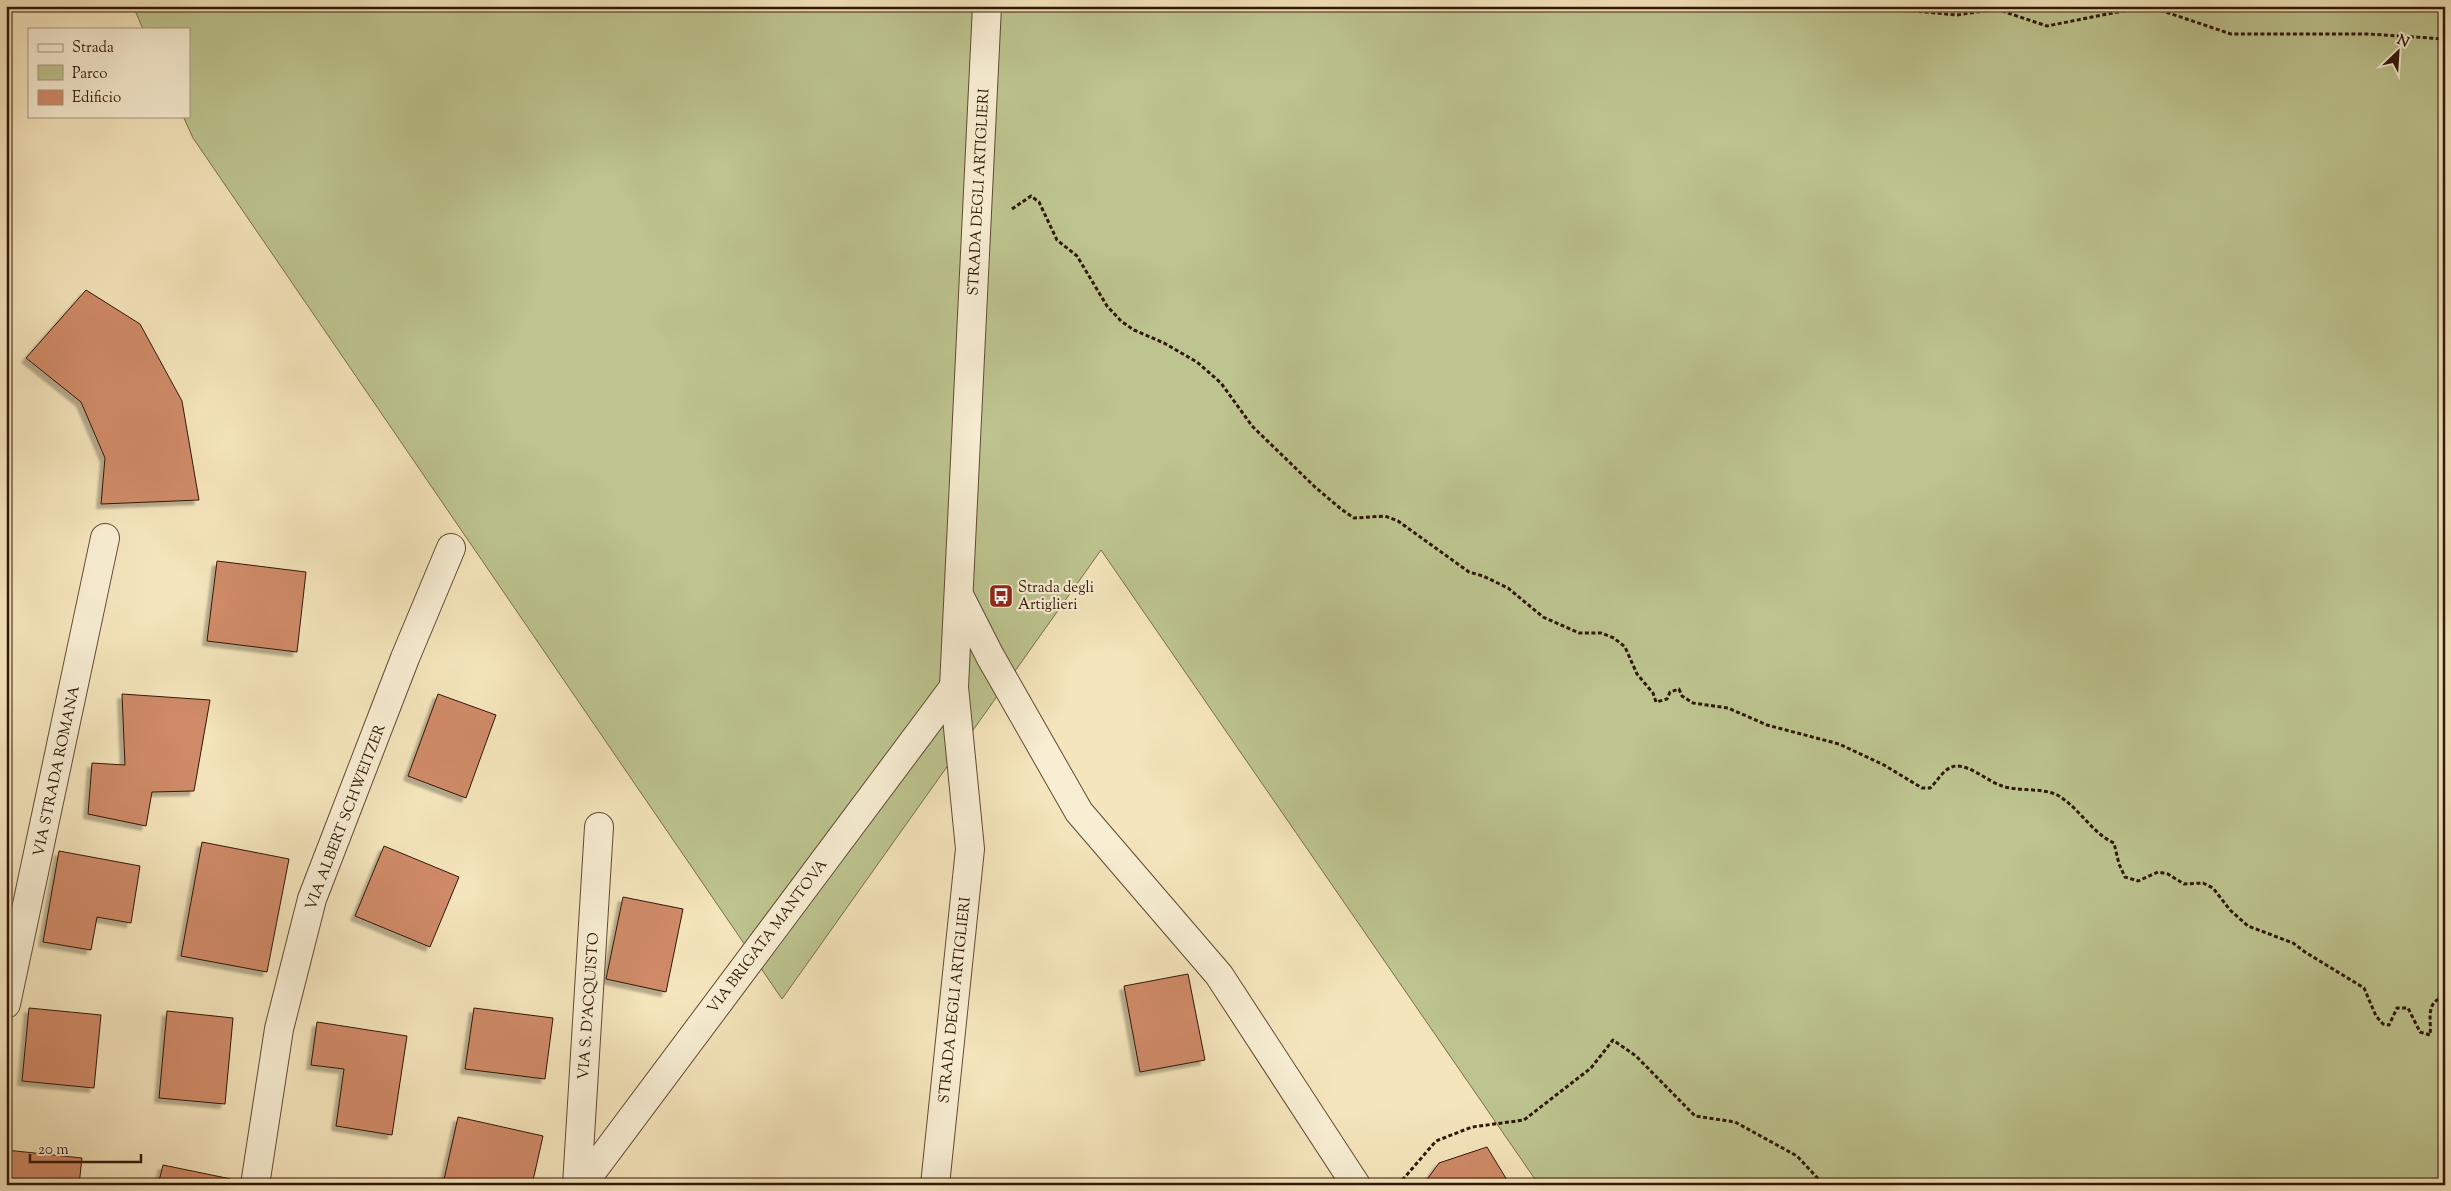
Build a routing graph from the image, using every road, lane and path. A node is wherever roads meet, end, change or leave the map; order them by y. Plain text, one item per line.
1 (987, 6) edge
2 (1860, 6) edge
3 (2148, 6) edge
4 (2445, 39) edge
5 (978, 186) junction
6 (105, 538) dead end
7 (451, 548) dead end
8 (958, 593) junction
9 (954, 687) junction
10 (599, 827) dead end
11 (2445, 997) edge
12 (6, 1004) edge
13 (255, 1185) edge
14 (577, 1185) edge
15 (582, 1185) edge
16 (935, 1185) edge
17 (1356, 1185) edge
18 (1398, 1185) edge
19 (1824, 1185) edge

1 - 5 street, STRADA DEGLI ARTIGLIERI
2 - 3 path
3 - 4 path
5 - 8 street, STRADA DEGLI ARTIGLIERI
5 - 11 path
6 - 12 street, VIA STRADA ROMANA
7 - 13 street, VIA ALBERT SCHWEITZER
8 - 9 street, STRADA DEGLI ARTIGLIERI
8 - 17 street
9 - 15 street, VIA BRIGATA MANTOVA
9 - 16 street, STRADA DEGLI ARTIGLIERI
10 - 14 street, VIA S. D'ACQUISTO
18 - 19 path

